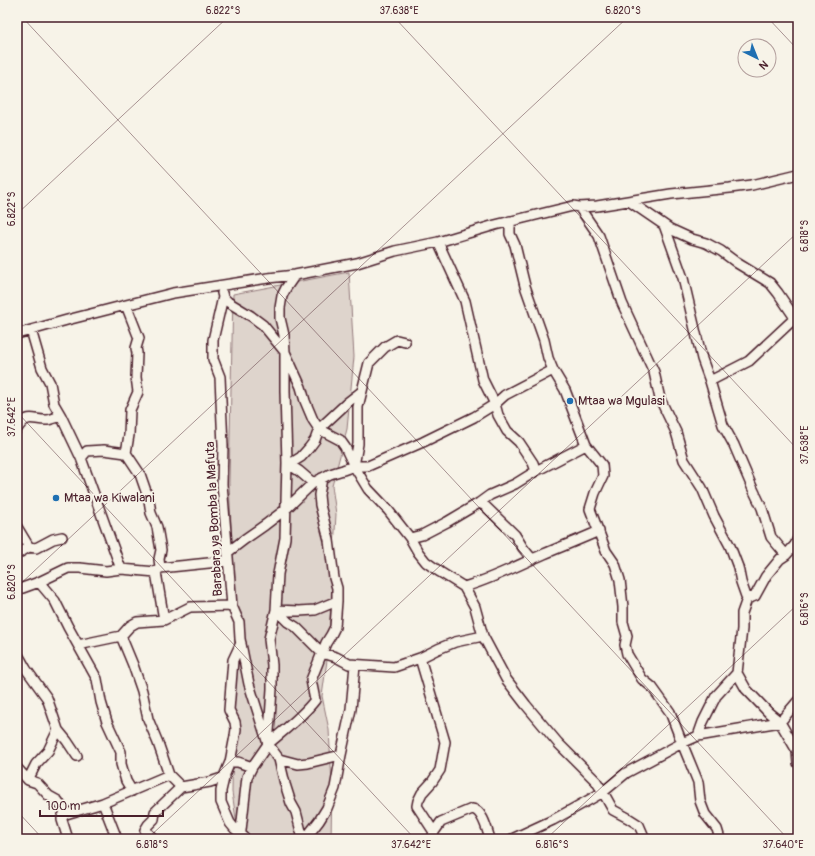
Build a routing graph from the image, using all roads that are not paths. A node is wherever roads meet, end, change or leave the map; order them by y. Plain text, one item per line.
1 (798, 174) edge
2 (629, 201) junction
3 (579, 207) junction
4 (510, 221) junction
5 (664, 224) junction
6 (438, 242) junction
7 (295, 275) junction
8 (220, 286) junction
9 (223, 296) junction
10 (126, 305) junction
11 (796, 320) edge
12 (31, 330) junction
13 (17, 334) edge
14 (405, 342) dead end
15 (285, 352) junction
16 (553, 370) junction
17 (710, 381) junction
18 (361, 392) junction
19 (495, 404) junction
20 (61, 416) junction
21 (17, 429) edge
22 (320, 429) junction
23 (586, 445) junction
24 (126, 453) junction
25 (81, 458) junction
26 (286, 463) junction
27 (354, 466) junction
28 (536, 471) junction
29 (322, 478) junction
30 (313, 483) junction
31 (479, 503) junction
32 (286, 509) junction
33 (17, 527) edge
34 (599, 531) junction
35 (62, 537) dead end
36 (410, 538) junction
37 (798, 538) edge
38 (29, 548) junction
39 (17, 554) edge
40 (786, 555) junction
41 (228, 556) junction
42 (532, 559) junction
43 (121, 569) junction
44 (158, 570) junction
45 (39, 582) junction
46 (464, 587) junction
47 (17, 590) edge
48 (747, 599) junction
49 (337, 601) junction
50 (232, 606) junction
51 (276, 610) junction
52 (164, 620) junction
53 (121, 636) junction
54 (483, 636) junction
55 (241, 643) junction
56 (78, 645) junction
57 (17, 653) edge
58 (322, 653) junction
59 (420, 658) junction
60 (355, 665) junction
61 (737, 674) junction
62 (798, 701) edge
63 (270, 707) junction
64 (258, 711) junction
65 (780, 722) junction
66 (58, 730) junction
67 (698, 736) junction
68 (682, 743) junction
69 (268, 744) junction
70 (341, 754) junction
71 (77, 756) dead end
72 (280, 759) junction
73 (230, 762) junction
74 (798, 763) edge
75 (252, 767) junction
76 (17, 768) edge
77 (169, 775) junction
78 (225, 777) junction
79 (28, 780) junction
80 (181, 787) junction
81 (132, 791) junction
82 (603, 792) junction
83 (104, 803) junction
84 (66, 814) junction
85 (433, 836) edge
86 (242, 837) edge
87 (68, 839) edge
88 (117, 839) edge
89 (152, 839) edge
90 (304, 839) edge
91 (490, 839) edge
92 (512, 839) edge
93 (645, 839) edge
94 (720, 839) edge

1 - 2 street
2 - 3 street
2 - 5 street
3 - 4 street
3 - 48 street
4 - 6 street
4 - 16 street
5 - 11 street
5 - 17 street
6 - 7 street
6 - 19 street
7 - 8 street
7 - 15 street
8 - 9 street, Barabara ya Bomba la Mafuta
8 - 10 street
9 - 15 street
9 - 41 street, Barabara ya Bomba la Mafuta
10 - 12 street
10 - 24 street
11 - 17 street
12 - 13 street
12 - 20 street
14 - 18 street
15 - 22 street
15 - 26 street
16 - 19 street
16 - 23 street
17 - 40 street
18 - 22 street
18 - 27 street
19 - 27 street
19 - 28 street
20 - 21 street
20 - 25 street
22 - 26 street
22 - 27 street
23 - 28 street
23 - 34 street
24 - 25 street
24 - 44 street
25 - 43 street
26 - 30 street
26 - 32 street
27 - 29 street
27 - 36 street
28 - 31 street
29 - 30 street
29 - 49 street
30 - 32 street
31 - 36 street
31 - 42 street
32 - 41 street
32 - 51 street
33 - 38 street
34 - 42 street
34 - 68 street
35 - 38 street
36 - 46 street
37 - 40 street
38 - 39 street
40 - 48 street
41 - 44 street
41 - 50 street, Barabara ya Bomba la Mafuta
42 - 46 street
43 - 44 street
43 - 45 street
44 - 52 street
45 - 47 street
45 - 56 street
46 - 54 street
48 - 61 street
49 - 51 street
49 - 58 street
50 - 52 street
50 - 55 street, Barabara ya Bomba la Mafuta
51 - 58 street
51 - 63 street
52 - 53 street
53 - 56 street
53 - 77 street
54 - 59 street
54 - 82 street
55 - 64 street, Barabara ya Bomba la Mafuta
55 - 73 street
56 - 81 street
57 - 66 street
58 - 60 street
58 - 69 street
59 - 60 street
59 - 85 street
60 - 70 street
61 - 65 street
61 - 67 street
62 - 65 street
63 - 64 street
63 - 69 street
64 - 69 street, Barabara ya Bomba la Mafuta
65 - 67 street
65 - 74 street
66 - 71 street
66 - 79 street
67 - 68 street
68 - 82 street
68 - 94 street
69 - 72 street
69 - 75 street
70 - 72 street
70 - 90 street
72 - 90 street
73 - 75 street
73 - 78 street
75 - 86 street
76 - 79 street
77 - 80 street
77 - 81 street
78 - 80 street
78 - 86 street
79 - 84 street
80 - 89 street
81 - 83 street
82 - 92 street
82 - 93 street
83 - 84 street
83 - 88 street
84 - 87 street
85 - 91 street

